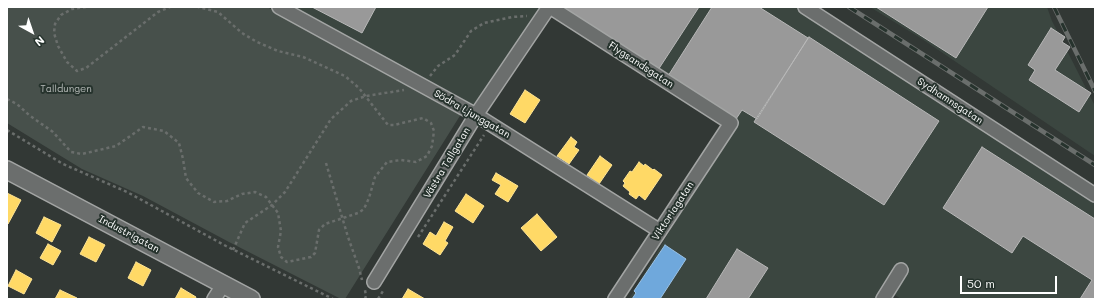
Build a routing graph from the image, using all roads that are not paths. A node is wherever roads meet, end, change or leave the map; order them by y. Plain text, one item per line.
1 (279, 7) edge
2 (805, 7) edge
3 (547, 10) edge
4 (476, 115) junction
5 (731, 122) joint
6 (7, 170) edge
7 (1095, 196) edge
8 (660, 231) junction
9 (901, 270) dead end
10 (381, 284) road end
11 (223, 285) junction
12 (214, 299) edge
13 (250, 299) edge
14 (615, 299) edge
15 (883, 299) edge

1 - 4 street, Södra Ljunggatan
2 - 7 street, Sydhamnsgatan
3 - 4 street, Västra Tallgatan
3 - 5 street, Flygsandsgatan
4 - 8 street, Södra Ljunggatan
4 - 10 street, Västra Tallgatan
5 - 8 street, Viktoriagatan
6 - 11 street, Industrigatan
8 - 14 street, Viktoriagatan
9 - 15 street
11 - 12 street
11 - 13 street, Industrigatan

